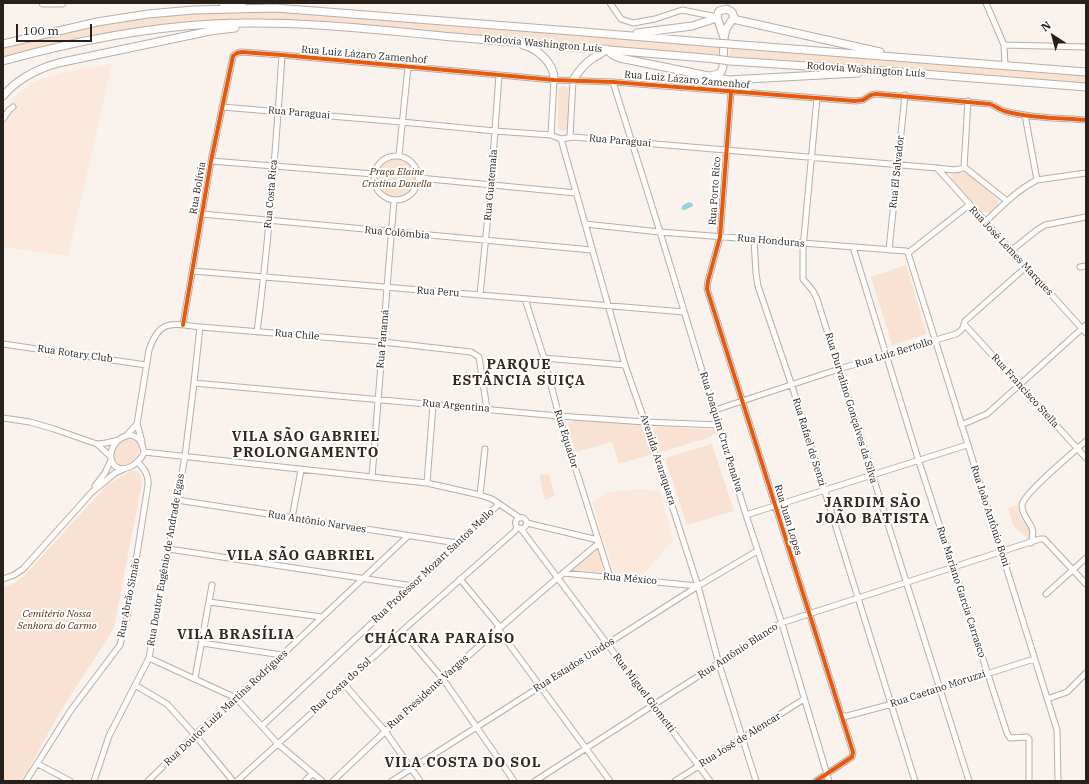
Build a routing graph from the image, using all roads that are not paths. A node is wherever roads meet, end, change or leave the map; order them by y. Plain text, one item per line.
1 (43, 3) edge
2 (62, 3) edge
3 (223, 3) edge
4 (610, 3) edge
5 (986, 3) edge
6 (276, 8) junction
7 (717, 17) junction
8 (734, 19) junction
9 (284, 24) junction
10 (584, 32) junction
11 (724, 38) junction
12 (499, 41) junction
13 (3, 44) edge
14 (1004, 45) junction
15 (1086, 47) edge
16 (606, 49) junction
17 (234, 54) joint
18 (282, 55) junction
19 (903, 57) junction
20 (3, 61) edge
21 (1005, 65) junction
22 (408, 67) junction
23 (723, 67) junction
24 (898, 72) junction
25 (1086, 72) edge
26 (499, 75) junction
27 (710, 76) junction
28 (554, 80) junction
29 (573, 80) junction
30 (739, 80) junction
31 (613, 82) junction
32 (1086, 87) edge
33 (731, 92) junction
34 (905, 95) junction
35 (3, 96) edge
36 (817, 98) junction
37 (968, 101) junction
38 (13, 107) dead end
39 (222, 107) junction
40 (278, 111) junction
41 (1025, 115) junction
42 (3, 119) edge
43 (1086, 120) edge
44 (402, 122) junction
45 (495, 131) junction
46 (551, 135) junction
47 (570, 137) junction
48 (561, 139) junction
49 (632, 142) junction
50 (726, 150) junction
51 (399, 155) junction
52 (812, 157) junction
53 (211, 161) junction
54 (897, 165) junction
55 (274, 167) junction
56 (964, 167) junction
57 (937, 168) junction
58 (1086, 173) edge
59 (374, 174) junction
60 (419, 178) junction
61 (1037, 180) junction
62 (491, 185) junction
63 (576, 193) junction
64 (394, 200) junction
65 (1007, 201) junction
66 (969, 205) junction
67 (202, 214) junction
68 (1086, 217) edge
69 (269, 221) junction
70 (985, 222) junction
71 (585, 224) junction
72 (660, 232) junction
73 (392, 233) junction
74 (720, 237) junction
75 (486, 240) junction
76 (754, 240) junction
77 (804, 243) junction
78 (853, 248) junction
79 (592, 250) junction
80 (889, 250) junction
81 (1012, 250) junction
82 (908, 254) junction
83 (1086, 266) edge
84 (1026, 267) junction
85 (1080, 267) dead end
86 (193, 271) junction
87 (264, 276) junction
88 (388, 288) junction
89 (708, 289) joint
90 (480, 295) junction
91 (525, 299) junction
92 (607, 306) junction
93 (684, 312) junction
94 (964, 324) junction
95 (183, 325) junction
96 (200, 328) junction
97 (1085, 328) edge
98 (257, 332) junction
99 (935, 340) junction
100 (383, 342) junction
101 (3, 344) edge
102 (887, 355) junction
103 (544, 358) junction
104 (146, 364) junction
105 (625, 364) junction
106 (839, 369) junction
107 (194, 383) junction
108 (792, 385) junction
109 (1019, 385) junction
110 (378, 400) junction
111 (743, 400) junction
112 (433, 405) junction
113 (488, 409) junction
114 (715, 410) junction
115 (559, 416) junction
116 (3, 418) edge
117 (645, 422) junction
118 (138, 424) junction
119 (719, 425) junction
120 (961, 425) junction
121 (126, 436) junction
122 (118, 440) junction
123 (142, 442) junction
124 (1086, 442) edge
125 (97, 444) junction
126 (967, 445) junction
127 (485, 449) dead end
128 (1078, 449) junction
129 (144, 452) junction
130 (185, 456) junction
131 (110, 458) junction
132 (1086, 458) edge
133 (919, 460) junction
134 (138, 462) junction
135 (124, 469) junction
136 (301, 470) junction
137 (872, 476) junction
138 (372, 477) junction
139 (427, 483) junction
140 (824, 491) junction
141 (92, 492) junction
142 (480, 494) junction
143 (177, 500) junction
144 (499, 504) junction
145 (776, 506) junction
146 (507, 509) junction
147 (746, 515) junction
148 (292, 518) junction
149 (520, 518) junction
150 (527, 523) junction
151 (518, 527) junction
152 (408, 536) junction
153 (598, 541) junction
154 (457, 543) junction
155 (1031, 543) junction
156 (169, 549) junction
157 (757, 551) junction
158 (1001, 552) junction
159 (1086, 558) edge
160 (954, 568) junction
161 (1073, 570) junction
162 (563, 573) junction
163 (610, 577) junction
164 (365, 578) junction
165 (557, 578) junction
166 (3, 579) edge
167 (460, 579) junction
168 (906, 583) junction
169 (1086, 584) edge
170 (212, 585) dead end
171 (413, 586) junction
172 (698, 586) junction
173 (1046, 594) dead end
174 (858, 598) junction
175 (209, 602) junction
176 (809, 613) junction
177 (322, 617) junction
178 (781, 623) junction
179 (498, 629) junction
180 (402, 631) junction
181 (202, 644) junction
182 (608, 644) junction
183 (282, 655) junction
184 (149, 658) junction
185 (1034, 658) junction
186 (719, 664) junction
187 (987, 673) junction
188 (1086, 673) edge
189 (195, 678) junction
190 (443, 678) junction
191 (344, 684) junction
192 (135, 685) junction
193 (541, 686) junction
194 (939, 689) junction
195 (236, 698) junction
196 (804, 699) junction
197 (1048, 699) junction
198 (892, 704) junction
199 (652, 706) junction
200 (842, 716) junction
201 (262, 726) junction
202 (477, 727) junction
203 (385, 731) junction
204 (195, 735) junction
205 (743, 739) junction
206 (278, 744) junction
207 (585, 749) junction
208 (38, 764) junction
209 (699, 766) junction
210 (411, 769) junction
211 (313, 773) junction
212 (827, 774) junction
213 (26, 781) edge
214 (70, 781) edge
215 (94, 781) edge
216 (148, 781) edge
217 (233, 781) edge
218 (237, 781) edge
219 (305, 781) edge
220 (322, 781) edge
221 (333, 781) edge
222 (392, 781) edge
223 (420, 781) edge
224 (514, 781) edge
225 (535, 781) edge
226 (610, 781) edge
227 (675, 781) edge
228 (710, 781) edge
229 (756, 781) edge
230 (816, 781) edge
231 (829, 781) edge
232 (915, 781) edge
233 (969, 781) edge
234 (1029, 781) edge
235 (1058, 781) edge

1 - 2 highway
3 - 6 highway
4 - 7 street
5 - 14 street
6 - 10 highway, Rodovia Washington Luís
6 - 13 highway, Rodovia Washington Luís
7 - 8 highway
7 - 10 highway
7 - 11 highway
8 - 11 highway
8 - 19 highway
9 - 12 highway, Rodovia Washington Luís
9 - 20 highway, Rodovia Washington Luís
9 - 35 highway
10 - 19 highway, Rodovia Washington Luís, bridge
11 - 23 highway
12 - 16 highway, Rodovia Washington Luís
12 - 28 highway
14 - 15 street
14 - 21 street
16 - 24 highway, Rodovia Washington Luís, bridge
16 - 27 highway
16 - 29 highway
17 - 18 street, Rua Luiz Lázaro Zamenhof
17 - 39 street, Rua Bolívia
18 - 22 street, Rua Luiz Lázaro Zamenhof
18 - 40 street, Rua Costa Rica
19 - 21 highway, Rodovia Washington Luís
21 - 25 highway, Rodovia Washington Luís
22 - 26 street, Rua Luiz Lázaro Zamenhof
22 - 44 street
23 - 27 highway
23 - 30 highway
24 - 30 highway
24 - 32 highway, Rodovia Washington Luís
26 - 28 street, Rua Luiz Lázaro Zamenhof
26 - 45 street, Rua Guatemala
27 - 30 highway
28 - 29 street, Rua Luiz Lázaro Zamenhof
28 - 46 street
29 - 31 street, Rua Luiz Lázaro Zamenhof
29 - 47 street
31 - 33 street, Rua Luiz Lázaro Zamenhof
31 - 49 street, Rua Joaquim Cruz Penalva
33 - 36 street, Rua Luiz Lázaro Zamenhof
33 - 50 street, Rua Porto Rico
34 - 36 street, Rua Luiz Lázaro Zamenhof
34 - 37 street, Rua Luiz Lázaro Zamenhof
34 - 54 street, Rua El Salvador
36 - 52 street, Rua Durvalino Gonçalves da Silva
37 - 41 street, Rua Luiz Lázaro Zamenhof
37 - 56 street
38 - 42 street
39 - 40 street, Rua Paraguai
39 - 53 street, Rua Bolívia
40 - 44 street, Rua Paraguai
40 - 55 street, Rua Costa Rica
41 - 43 street, Rua Luiz Lázaro Zamenhof
41 - 61 street
44 - 45 street, Rua Paraguai
44 - 51 street
45 - 46 street, Rua Paraguai
45 - 62 street, Rua Guatemala
46 - 48 street, Rua Paraguai
47 - 48 street, Rua Paraguai
47 - 49 street, Rua Paraguai
48 - 63 street, Avenida Araraquara
49 - 50 street, Rua Paraguai
49 - 72 street, Rua Joaquim Cruz Penalva
50 - 52 street, Rua Paraguai
50 - 74 street, Rua Porto Rico
51 - 59 street
51 - 60 street
52 - 54 street, Rua Paraguai
52 - 77 street, Rua Durvalino Gonçalves da Silva
53 - 55 street
53 - 67 street, Rua Bolívia
54 - 57 street, Rua Paraguai
54 - 80 street, Rua El Salvador
55 - 59 street
55 - 69 street, Rua Costa Rica
56 - 57 street, Rua Paraguai
56 - 65 street
57 - 66 street, Rua José Lemes Marques
58 - 61 street
59 - 64 street
60 - 62 street
60 - 64 street
61 - 65 street
62 - 63 street
62 - 75 street, Rua Guatemala
63 - 71 street, Avenida Araraquara
64 - 73 street, Rua Panamá
65 - 70 street
66 - 70 street, Rua José Lemes Marques
66 - 82 street
67 - 69 street, Rua Colômbia
67 - 86 street, Rua Bolívia
68 - 81 street
69 - 73 street, Rua Colômbia
69 - 87 street, Rua Costa Rica
70 - 81 street, Rua José Lemes Marques
71 - 72 street, Rua Honduras
71 - 79 street, Avenida Araraquara
72 - 74 street, Rua Honduras
72 - 93 street, Rua Joaquim Cruz Penalva
73 - 75 street, Rua Colômbia
73 - 88 street, Rua Panamá
74 - 76 street, Rua Honduras
74 - 89 street, Rua Porto Rico
75 - 79 street, Rua Colômbia
75 - 90 street, Rua Guatemala
76 - 77 street, Rua Honduras
76 - 108 street, Rua Rafael de Senzi
77 - 78 street, Rua Honduras
77 - 106 street, Rua Durvalino Gonçalves da Silva
78 - 80 street, Rua Honduras
78 - 102 street, Rua Mariano Garcia Carrasco
79 - 92 street, Avenida Araraquara
80 - 82 street, Rua Honduras
81 - 84 street, Rua José Lemes Marques
82 - 99 street, Rua João Antônio Boni
83 - 85 street
84 - 94 street, Rua Luiz Bertollo
84 - 97 street, Rua José Lemes Marques
86 - 87 street, Rua Peru
86 - 95 street, Rua Bolívia
87 - 88 street, Rua Peru
87 - 98 street, Rua Costa Rica
88 - 90 street, Rua Peru
88 - 100 street, Rua Panamá
89 - 111 street, Rua Juan Lopes
90 - 91 street, Rua Peru
91 - 92 street, Rua Peru
91 - 103 street, Rua Equador
92 - 93 street, Rua Peru
92 - 105 street, Avenida Araraquara
93 - 114 street, Rua Joaquim Cruz Penalva
94 - 99 street, Rua Luiz Bertollo
94 - 109 street, Rua Francisco Stella
95 - 96 street, Rua Chile
95 - 104 street, Rua Chile
96 - 98 street, Rua Chile
96 - 107 street, Rua Doutor Eugênio de Andrade Egas
97 - 109 street
98 - 100 street, Rua Chile
99 - 102 street, Rua Luiz Bertollo
99 - 120 street, Rua João Antônio Boni
100 - 110 street, Rua Panamá
100 - 113 street, Rua Chile
101 - 104 street, Rua Rotary Club
102 - 106 street, Rua Luiz Bertollo
102 - 133 street, Rua Mariano Garcia Carrasco
103 - 105 street
103 - 115 street, Rua Equador
104 - 118 street, Rua Chile
105 - 117 street, Avenida Araraquara
106 - 108 street, Rua Luiz Bertollo
106 - 137 street, Rua Durvalino Gonçalves da Silva
107 - 110 street, Rua Argentina
107 - 130 street, Rua Doutor Eugênio de Andrade Egas
108 - 111 street, Rua Luiz Bertollo
108 - 140 street, Rua Rafael de Senzi
109 - 120 street
109 - 128 street, Rua Francisco Stella
110 - 112 street, Rua Argentina
110 - 138 street, Rua Panamá
111 - 114 street, Rua Luiz Bertollo
111 - 145 street, Rua Juan Lopes
112 - 113 street, Rua Argentina
112 - 139 street
113 - 115 street, Rua Argentina
114 - 119 street, Rua Joaquim Cruz Penalva
115 - 117 street, Rua Argentina
115 - 153 street, Rua Equador
116 - 125 street
117 - 119 street, Rua Argentina
117 - 172 street, Avenida Araraquara
118 - 121 street
118 - 123 street
119 - 147 street, Rua Joaquim Cruz Penalva
120 - 126 street, Rua João Antônio Boni
121 - 122 street
121 - 123 street
122 - 125 street
122 - 131 street
123 - 129 street
124 - 128 street
125 - 131 street
126 - 133 street
126 - 158 street, Rua João Antônio Boni
127 - 142 street
128 - 132 street, Rua Francisco Stella
128 - 155 street
129 - 130 street, Rua Miguel Giometti
129 - 134 street
130 - 136 street, Rua Miguel Giometti
130 - 143 street, Rua Doutor Eugênio de Andrade Egas
131 - 135 street
131 - 141 street
133 - 137 street
133 - 160 street, Rua Mariano Garcia Carrasco
134 - 135 street
134 - 208 street, Rua Abrão Simão
135 - 141 street
136 - 138 street, Rua Miguel Giometti
136 - 148 street
137 - 140 street
137 - 168 street, Rua Durvalino Gonçalves da Silva
138 - 139 street, Rua Miguel Giometti
139 - 142 street, Rua Miguel Giometti
140 - 145 street
140 - 174 street, Rua Rafael de Senzi
141 - 166 street
142 - 144 street, Rua Miguel Giometti
143 - 148 street, Rua Antônio Narvaes
143 - 156 street, Rua Doutor Eugênio de Andrade Egas
144 - 146 street, Rua Miguel Giometti
144 - 154 street, Rua Professor Mozart Santos Mello
145 - 147 street
145 - 176 street, Rua Juan Lopes
146 - 149 street, Rua Miguel Giometti
146 - 151 street, Rua Miguel Giometti
147 - 157 street, Rua Joaquim Cruz Penalva
148 - 152 street, Rua Antônio Narvaes
149 - 150 street
149 - 151 street
150 - 151 street
150 - 153 street
151 - 165 street, Rua Miguel Giometti
151 - 167 street, Rua Costa do Sol
152 - 154 street, Rua Antônio Narvaes
152 - 164 street, Rua Doutor Luiz Martins Rodrigues
153 - 162 street, Rua Presidente Vargas
153 - 163 street, Rua Equador
154 - 171 street, Rua Professor Mozart Santos Mello
155 - 158 street, Rua Antônio Blanco
155 - 161 street, Rua Antônio Blanco
156 - 164 street
156 - 184 street, Rua Doutor Eugênio de Andrade Egas
157 - 172 street, Rua Estados Unidos
157 - 178 street, Rua Joaquim Cruz Penalva
158 - 160 street, Rua Antônio Blanco
158 - 185 street, Rua João Antônio Boni
159 - 161 street
160 - 168 street, Rua Antônio Blanco
160 - 187 street, Rua Mariano Garcia Carrasco
161 - 169 street
161 - 173 street
162 - 163 street, Rua México
162 - 165 street, Rua Presidente Vargas
163 - 172 street, Rua México
164 - 171 street
164 - 177 street, Rua Doutor Luiz Martins Rodrigues
165 - 179 street, Rua Presidente Vargas
165 - 182 street, Rua Miguel Giometti
167 - 179 street
167 - 180 street, Rua Costa do Sol
168 - 174 street, Rua Antônio Blanco
168 - 194 street, Rua Durvalino Gonçalves da Silva
170 - 175 street
171 - 201 street, Rua Professor Mozart Santos Mello
172 - 182 street, Rua Estados Unidos
172 - 186 street, Avenida Araraquara
174 - 176 street, Rua Antônio Blanco
174 - 198 street, Rua Rafael de Senzi
175 - 177 street
175 - 181 street
176 - 178 street, Rua Antônio Blanco
176 - 200 street, Rua Juan Lopes
177 - 183 street, Rua Doutor Luiz Martins Rodrigues
178 - 186 street, Rua Antônio Blanco
178 - 196 street, Rua Joaquim Cruz Penalva
179 - 190 street, Rua Presidente Vargas
179 - 193 street
180 - 190 street
180 - 191 street, Rua Costa do Sol
181 - 183 street
181 - 189 street
182 - 193 street, Rua Estados Unidos
182 - 199 street, Rua Miguel Giometti
183 - 195 street, Rua Doutor Luiz Martins Rodrigues
184 - 189 street
184 - 192 street, Rua Doutor Eugênio de Andrade Egas
185 - 187 street, Rua Caetano Moruzzi
185 - 197 street, Rua João Antônio Boni
186 - 199 street, Rua Antônio Blanco
186 - 205 street, Avenida Araraquara
187 - 194 street, Rua Caetano Moruzzi
187 - 234 street, Rua Mariano Garcia Carrasco
188 - 197 street
189 - 195 street
190 - 202 street
190 - 203 street, Rua Presidente Vargas
191 - 203 street
191 - 206 street, Rua Costa do Sol
192 - 204 street
192 - 215 street, Rua Doutor Eugênio de Andrade Egas
193 - 202 street, Rua Estados Unidos
193 - 207 street
194 - 198 street, Rua Caetano Moruzzi
194 - 233 street, Rua Durvalino Gonçalves da Silva
195 - 201 street
195 - 204 street, Rua Doutor Luiz Martins Rodrigues
196 - 205 street, Rua José de Alencar
196 - 212 street, Rua Joaquim Cruz Penalva
197 - 235 street, Rua João Antônio Boni
198 - 200 street, Rua Caetano Moruzzi
198 - 232 street, Rua Rafael de Senzi
199 - 207 street, Rua Antônio Blanco
199 - 209 street, Rua Miguel Giometti
200 - 212 street, Rua Juan Lopes
201 - 206 street
202 - 210 street, Rua Estados Unidos
202 - 224 street
203 - 210 street
203 - 221 street, Rua Presidente Vargas
204 - 216 street, Rua Doutor Luiz Martins Rodrigues
204 - 217 street
205 - 209 street, Rua José de Alencar
205 - 229 street, Avenida Araraquara
206 - 211 street
206 - 218 street, Rua Costa do Sol
207 - 225 street, Rua Antônio Blanco
207 - 226 street
208 - 213 street, Rua Abrão Simão
208 - 214 street
209 - 227 street, Rua José de Alencar
209 - 228 street, Rua Miguel Giometti
210 - 222 street, Rua Estados Unidos
210 - 223 street
211 - 219 street
211 - 220 street
212 - 230 street
212 - 231 street, Rua Joaquim Cruz Penalva

